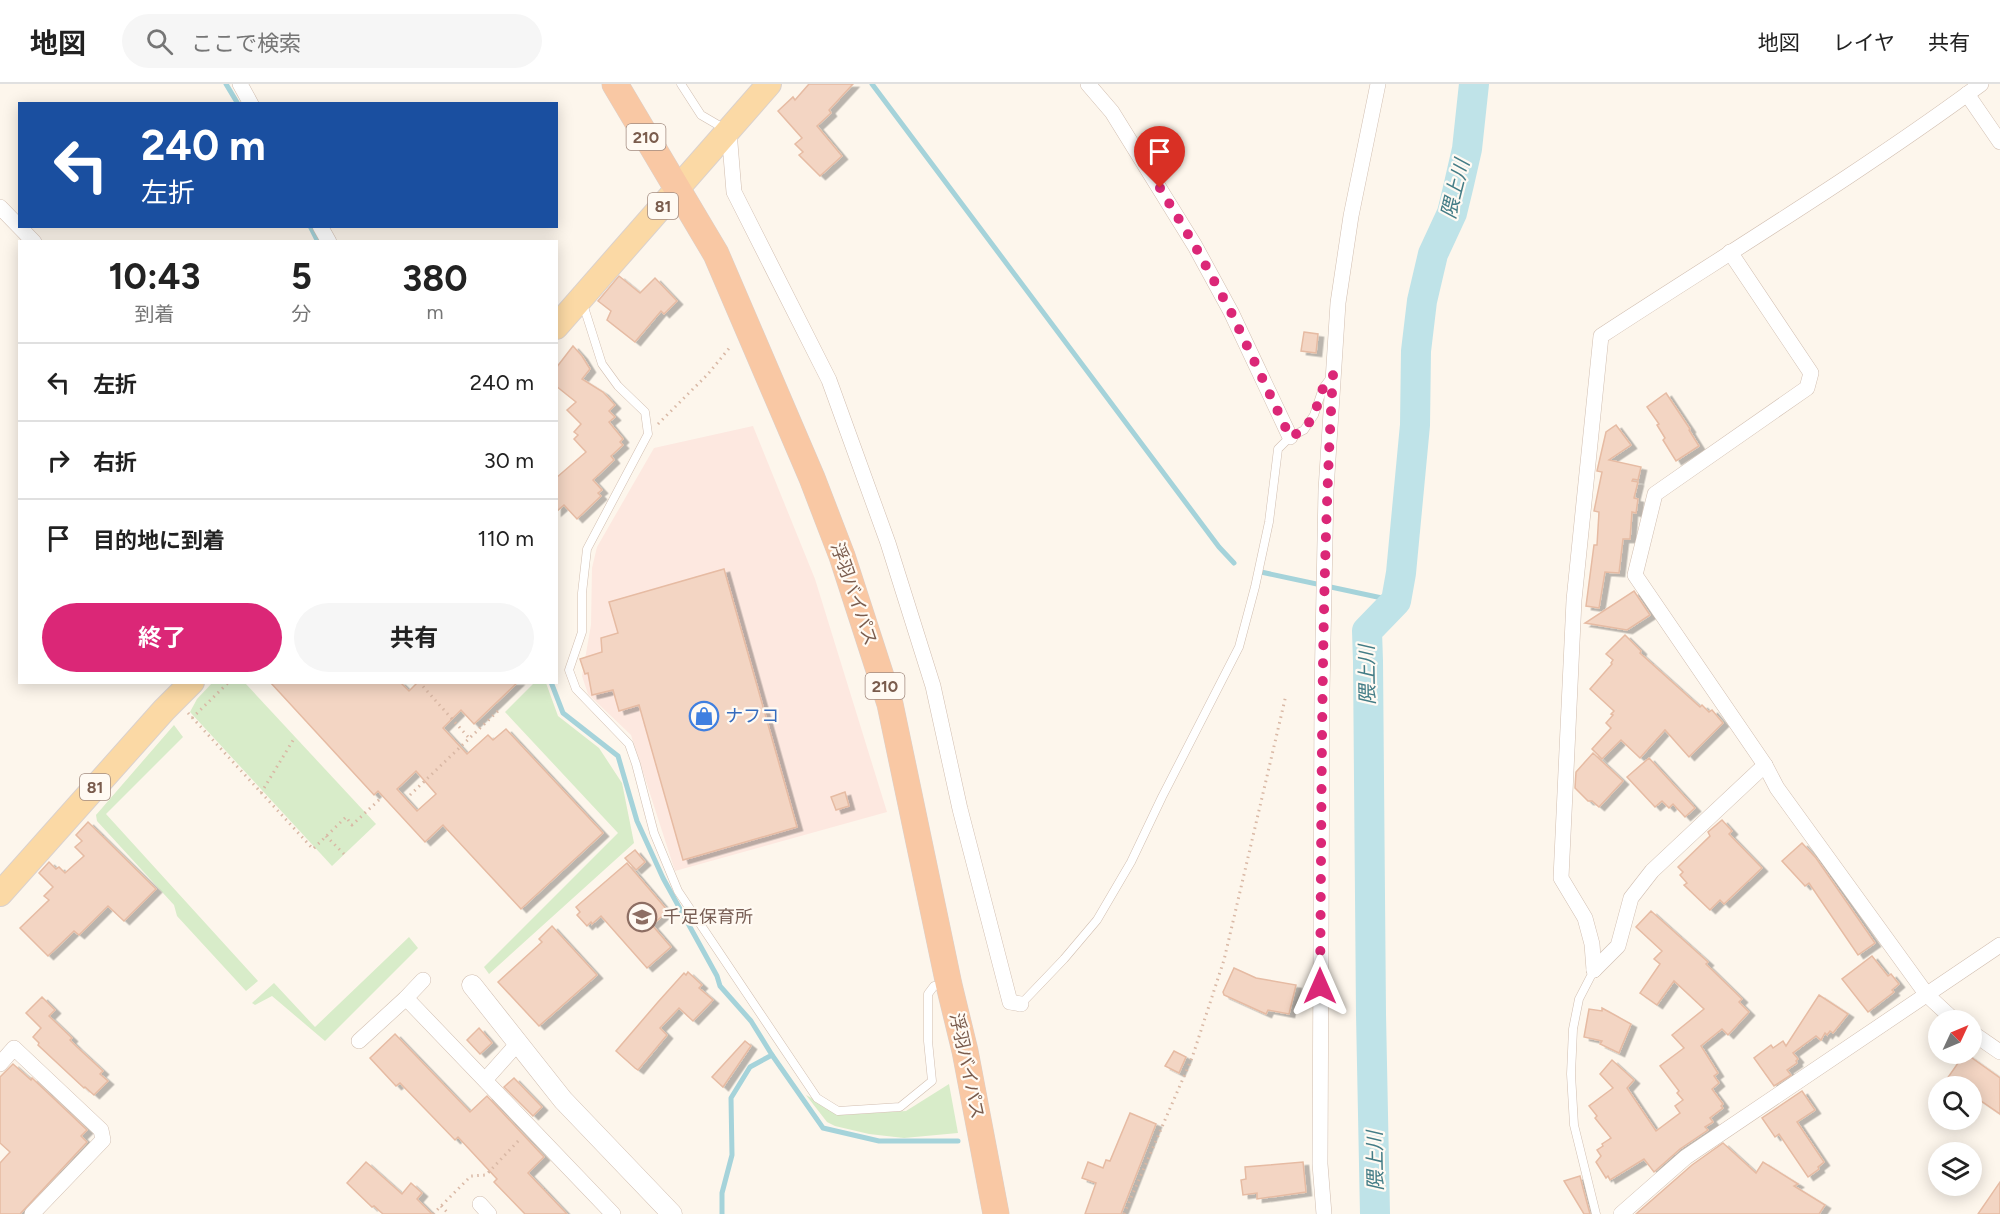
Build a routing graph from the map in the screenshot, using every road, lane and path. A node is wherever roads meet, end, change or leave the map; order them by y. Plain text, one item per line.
1 (240, 84) edge
2 (615, 84) edge
3 (681, 84) edge
4 (769, 84) edge
5 (1088, 84) edge
6 (1378, 84) edge
7 (1981, 84) edge
8 (1967, 94) junction
9 (250, 102) edge
10 (729, 131) junction
11 (2000, 142) edge
12 (677, 189) junction
13 (0, 207) edge
14 (18, 226) edge
15 (20, 228) edge
16 (32, 240) edge
17 (1730, 252) junction
18 (582, 300) junction
19 (558, 325) edge
20 (732, 346) dead end
21 (1333, 375) junction
22 (648, 434) junction
23 (1290, 437) junction
24 (190, 684) edge
25 (227, 684) edge
26 (421, 684) edge
27 (1286, 695) dead end
28 (182, 708) dead end
29 (499, 710) dead end
30 (192, 718) junction
31 (295, 737) dead end
32 (469, 738) junction
33 (1765, 765) junction
34 (261, 793) junction
35 (410, 795) dead end
36 (380, 799) dead end
37 (326, 836) junction
38 (344, 854) dead end
39 (0, 894) edge
40 (2000, 945) edge
41 (1594, 970) junction
42 (423, 980) dead end
43 (472, 985) dead end
44 (948, 985) junction
45 (1928, 995) junction
46 (406, 998) junction
47 (1021, 1004) joint
48 (1944, 1010) edge
49 (1982, 1040) edge
50 (358, 1041) dead end
51 (518, 1043) junction
52 (2000, 1052) edge
53 (0, 1064) edge
54 (485, 1080) junction
55 (531, 1128) junction
56 (441, 1206) junction
57 (32, 1214) edge
58 (433, 1214) edge
59 (449, 1214) edge
60 (613, 1214) edge
61 (672, 1214) edge
62 (996, 1214) edge
63 (1124, 1214) edge
64 (1324, 1214) edge
65 (1596, 1214) edge
66 (1621, 1214) edge

1 - 9 street
2 - 12 highway, 浮羽バイパス / 210
3 - 10 lane
4 - 10 main road, 81
5 - 23 street
6 - 21 street
7 - 8 street
8 - 11 street
8 - 17 street
10 - 12 main road, 81
10 - 47 street
12 - 18 main road, 81
12 - 44 highway, 浮羽バイパス / 210
13 - 14 street
15 - 16 street
17 - 33 street
17 - 41 street
18 - 19 main road, 81
18 - 22 lane
20 - 22 path
21 - 23 lane
21 - 64 street
22 - 44 lane
23 - 47 lane
24 - 39 main road, 81
25 - 30 path
26 - 32 path
27 - 63 path
28 - 30 path
29 - 32 path
30 - 34 path
31 - 34 path
32 - 35 path
33 - 41 street
33 - 45 street
34 - 37 path
36 - 37 path
37 - 38 path
40 - 45 street
41 - 65 lane
42 - 46 street
43 - 51 street
44 - 62 highway, 浮羽バイパス / 210
45 - 48 street
45 - 66 street
46 - 50 street
46 - 54 street
49 - 52 street
51 - 54 street
51 - 61 street
53 - 57 street
54 - 55 street
55 - 56 path
55 - 60 street
56 - 58 path
56 - 59 path

